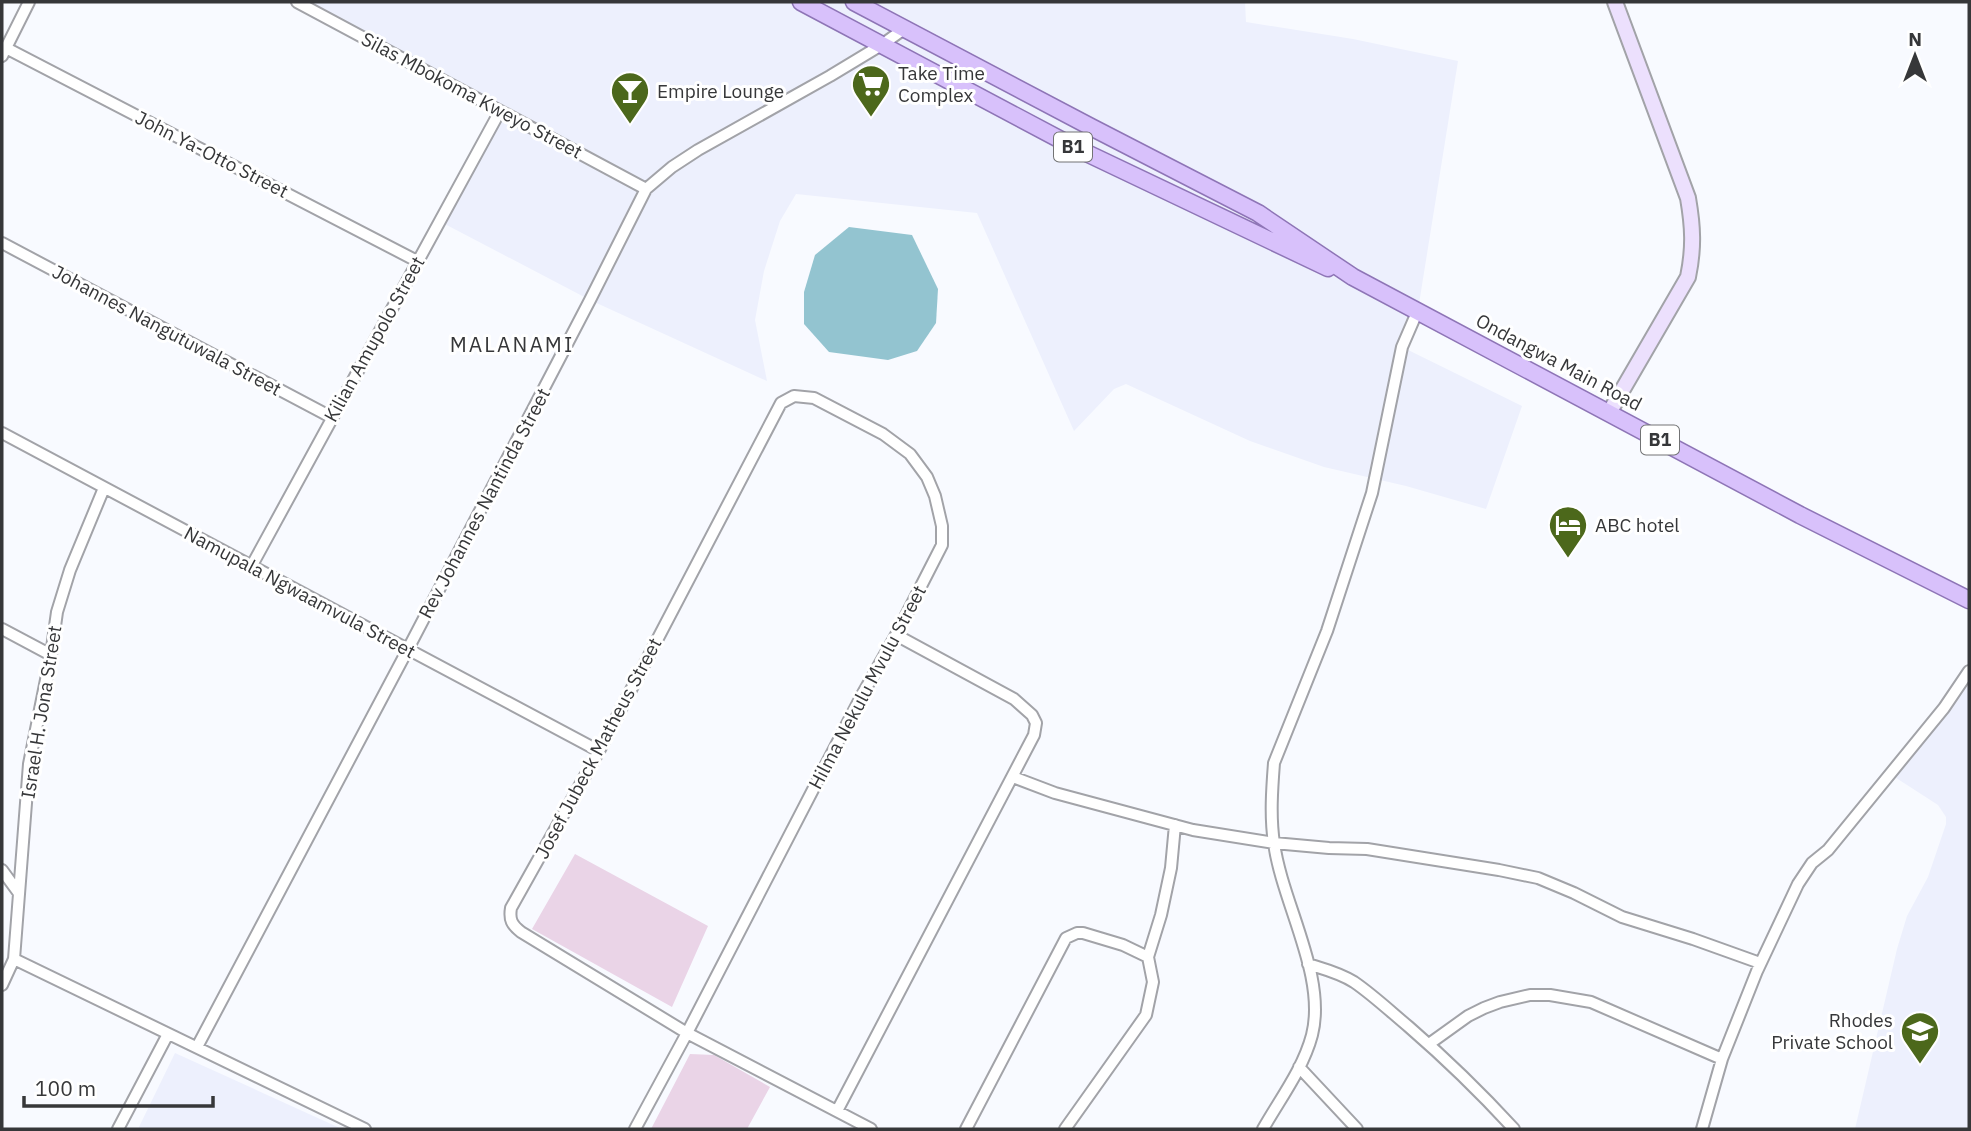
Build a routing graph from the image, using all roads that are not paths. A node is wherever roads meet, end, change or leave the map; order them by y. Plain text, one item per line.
1 (29, 2) edge
2 (297, 2) edge
3 (801, 2) edge
4 (854, 2) edge
5 (1615, 2) edge
6 (904, 29) junction
7 (883, 44) junction
8 (4, 52) edge
9 (500, 111) junction
10 (646, 189) junction
11 (2, 243) edge
12 (417, 261) junction
13 (1353, 277) junction
14 (1418, 310) junction
15 (794, 396) joint
16 (1609, 412) junction
17 (331, 417) junction
18 (2, 433) edge
19 (104, 488) junction
20 (251, 567) junction
21 (1969, 600) edge
22 (2, 629) edge
23 (896, 635) junction
24 (408, 649) junction
25 (51, 655) junction
26 (1969, 671) edge
27 (599, 751) junction
28 (1013, 777) junction
29 (1175, 825) junction
30 (1274, 843) junction
31 (2, 870) edge
32 (18, 892) junction
33 (1148, 957) junction
34 (14, 959) junction
35 (1760, 963) junction
36 (1308, 964) junction
37 (2, 985) edge
38 (687, 1033) junction
39 (168, 1034) junction
40 (1429, 1044) junction
41 (197, 1047) junction
42 (1722, 1059) junction
43 (1300, 1067) junction
44 (837, 1111) junction
45 (851, 1125) edge
46 (118, 1129) edge
47 (365, 1129) edge
48 (635, 1129) edge
49 (871, 1129) edge
50 (966, 1129) edge
51 (1065, 1129) edge
52 (1263, 1129) edge
53 (1357, 1129) edge
54 (1514, 1129) edge
55 (1702, 1129) edge

1 - 8 street
2 - 9 street, Silas Mbokoma Kweyo Street
3 - 7 main road, Ondangwa Main Road / B1
4 - 6 main road, Ondangwa Main Road / B1
5 - 16 street
6 - 7 street, Rev Johannes Nantinda Street
6 - 13 main road, Ondangwa Main Road / B1
7 - 10 street, Rev Johannes Nantinda Street
7 - 13 main road, Ondangwa Main Road / B1
8 - 12 street, John Ya-Otto Street
9 - 10 street, Silas Mbokoma Kweyo Street
9 - 12 street, Kilian Amupolo Street
10 - 24 street, Rev Johannes Nantinda Street
11 - 17 street, Johannes Nangutuwala Street
12 - 17 street, Kilian Amupolo Street
13 - 14 main road, Ondangwa Main Road / B1
14 - 16 main road, Ondangwa Main Road / B1
14 - 30 street
15 - 23 street, Hilma Nekulu Mvulu Street
15 - 27 street, Josef Jubeck Matheus Street
16 - 21 main road, Ondangwa Main Road / B1
17 - 20 street, Kilian Amupolo Street
18 - 19 street, Namupala Ngwaamvula Street
19 - 20 street, Namupala Ngwaamvula Street
19 - 25 street, Israel H. Jona Street
20 - 24 street, Namupala Ngwaamvula Street
22 - 25 street
23 - 28 street
23 - 38 street, Hilma Nekulu Mvulu Street
24 - 27 street, Namupala Ngwaamvula Street
24 - 41 street, Rev Johannes Nantinda Street
25 - 32 street, Israel H. Jona Street
26 - 35 street
27 - 38 street, Josef Jubeck Matheus Street
28 - 29 street
28 - 44 street
29 - 30 street
29 - 33 street
30 - 35 street
30 - 36 street
31 - 32 street
32 - 34 street, Israel H. Jona Street
33 - 50 street
33 - 51 street
34 - 37 street, Israel H. Jona Street
34 - 39 street
35 - 42 street
36 - 40 street
36 - 43 street
38 - 44 street
38 - 48 street, Hilma Nekulu Mvulu Street
39 - 41 street
39 - 46 street
40 - 42 street
40 - 54 street
41 - 47 street
42 - 55 street
43 - 52 street
43 - 53 street
44 - 45 street
45 - 49 street

